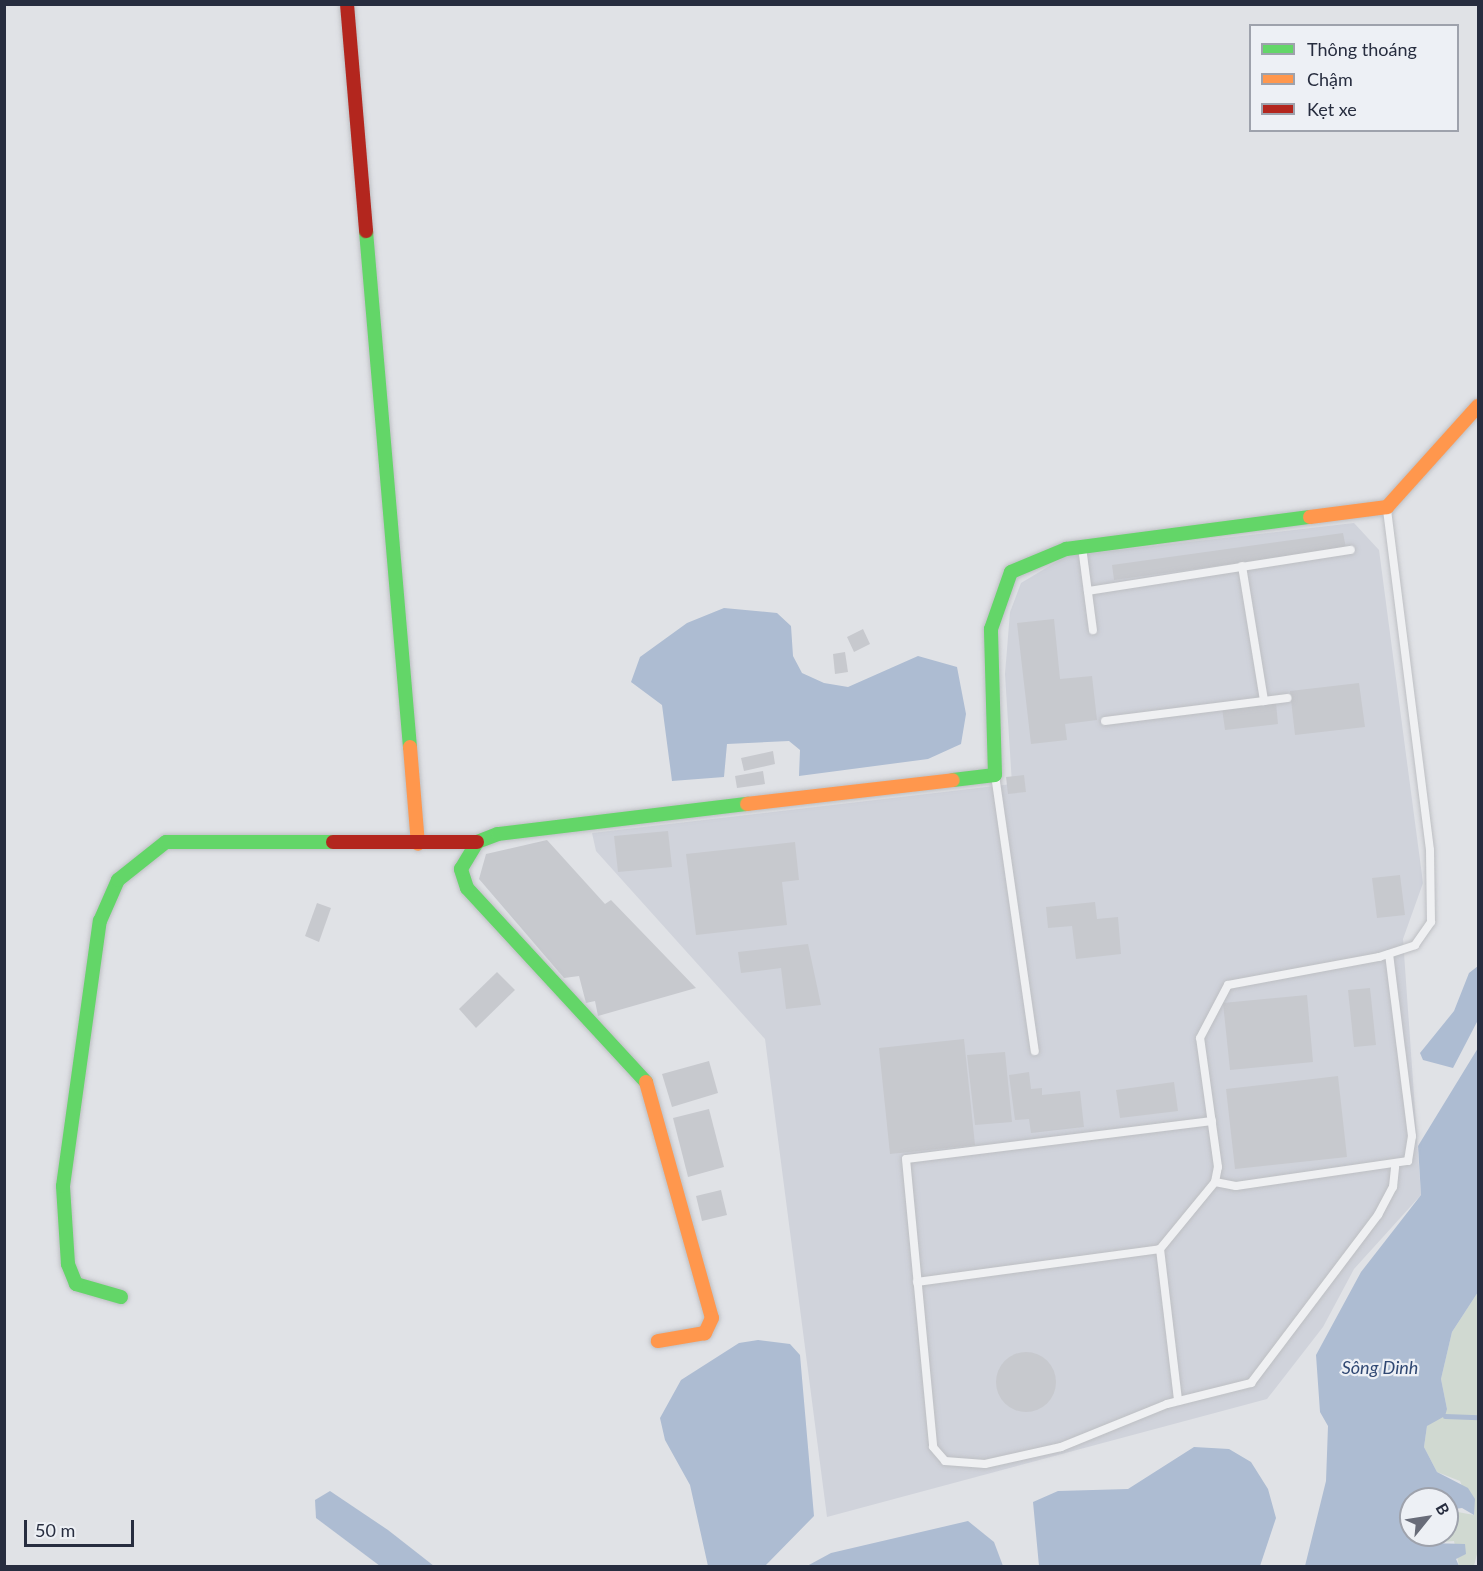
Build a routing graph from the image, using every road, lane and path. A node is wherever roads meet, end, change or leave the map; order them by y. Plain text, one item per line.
1 (347, 4) edge
2 (1479, 406) edge
3 (1387, 507) junction
4 (1082, 547) junction
5 (1351, 550) dead end
6 (1242, 566) junction
7 (1088, 591) junction
8 (1093, 630) dead end
9 (1288, 698) dead end
10 (1264, 701) junction
11 (1105, 722) dead end
12 (995, 775) junction
13 (477, 842) junction
14 (418, 844) junction
15 (1389, 954) junction
16 (1035, 1051) dead end
17 (1212, 1121) junction
18 (1395, 1167) junction
19 (1215, 1182) junction
20 (1160, 1249) junction
21 (917, 1282) junction
22 (121, 1297) dead end
23 (658, 1341) dead end
24 (1178, 1401) junction

1 - 14 street
2 - 3 street
3 - 4 street
3 - 15 lane
4 - 7 lane
4 - 12 street
5 - 6 lane
6 - 7 lane
6 - 10 lane
7 - 8 lane
9 - 10 lane
10 - 11 lane
12 - 13 street
12 - 16 lane
13 - 14 street
13 - 23 street
14 - 22 street
15 - 17 lane
15 - 18 lane
17 - 19 lane
17 - 21 lane
18 - 19 lane
18 - 24 lane
19 - 20 lane
20 - 21 lane
20 - 24 lane
21 - 24 lane

